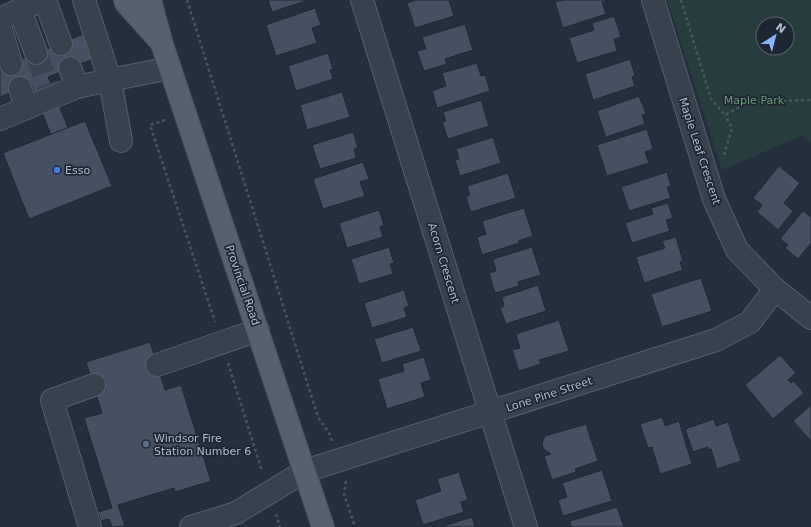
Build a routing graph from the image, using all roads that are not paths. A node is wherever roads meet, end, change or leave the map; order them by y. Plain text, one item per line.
1 (41, 0) edge
2 (45, 0) edge
3 (84, 0) edge
4 (125, 0) edge
5 (150, 0) edge
6 (362, 0) edge
7 (653, 0) edge
8 (20, 10) junction
9 (0, 19) edge
10 (0, 26) edge
11 (61, 44) dead end
12 (162, 44) junction
13 (36, 54) tunnel mouth
14 (11, 64) dead end
15 (170, 68) junction
16 (110, 80) junction
17 (0, 119) edge
18 (121, 141) dead end
19 (775, 290) junction
20 (811, 318) edge
21 (258, 330) junction
22 (158, 365) dead end
23 (94, 385) dead end
24 (490, 412) junction
25 (305, 471) junction
26 (90, 527) edge
27 (191, 527) edge
28 (323, 527) edge
29 (526, 527) edge

1 - 8 street
2 - 11 street
3 - 16 street
4 - 12 main road, Provincial Road
5 - 12 main road, Provincial Road
6 - 24 street, Acorn Crescent
7 - 19 street, Maple Leaf Crescent
8 - 9 street
8 - 13 street
10 - 14 street
12 - 15 main road, Provincial Road
15 - 16 street
15 - 21 main road, Provincial Road
16 - 17 street
16 - 18 street
19 - 20 street, Maple Leaf Crescent
19 - 24 street, Lone Pine Street
21 - 22 street
21 - 25 main road, Provincial Road
23 - 26 street
24 - 25 street, Lone Pine Street
24 - 29 street, Acorn Crescent
25 - 27 street, Lone Pine Street
25 - 28 main road, Provincial Road

